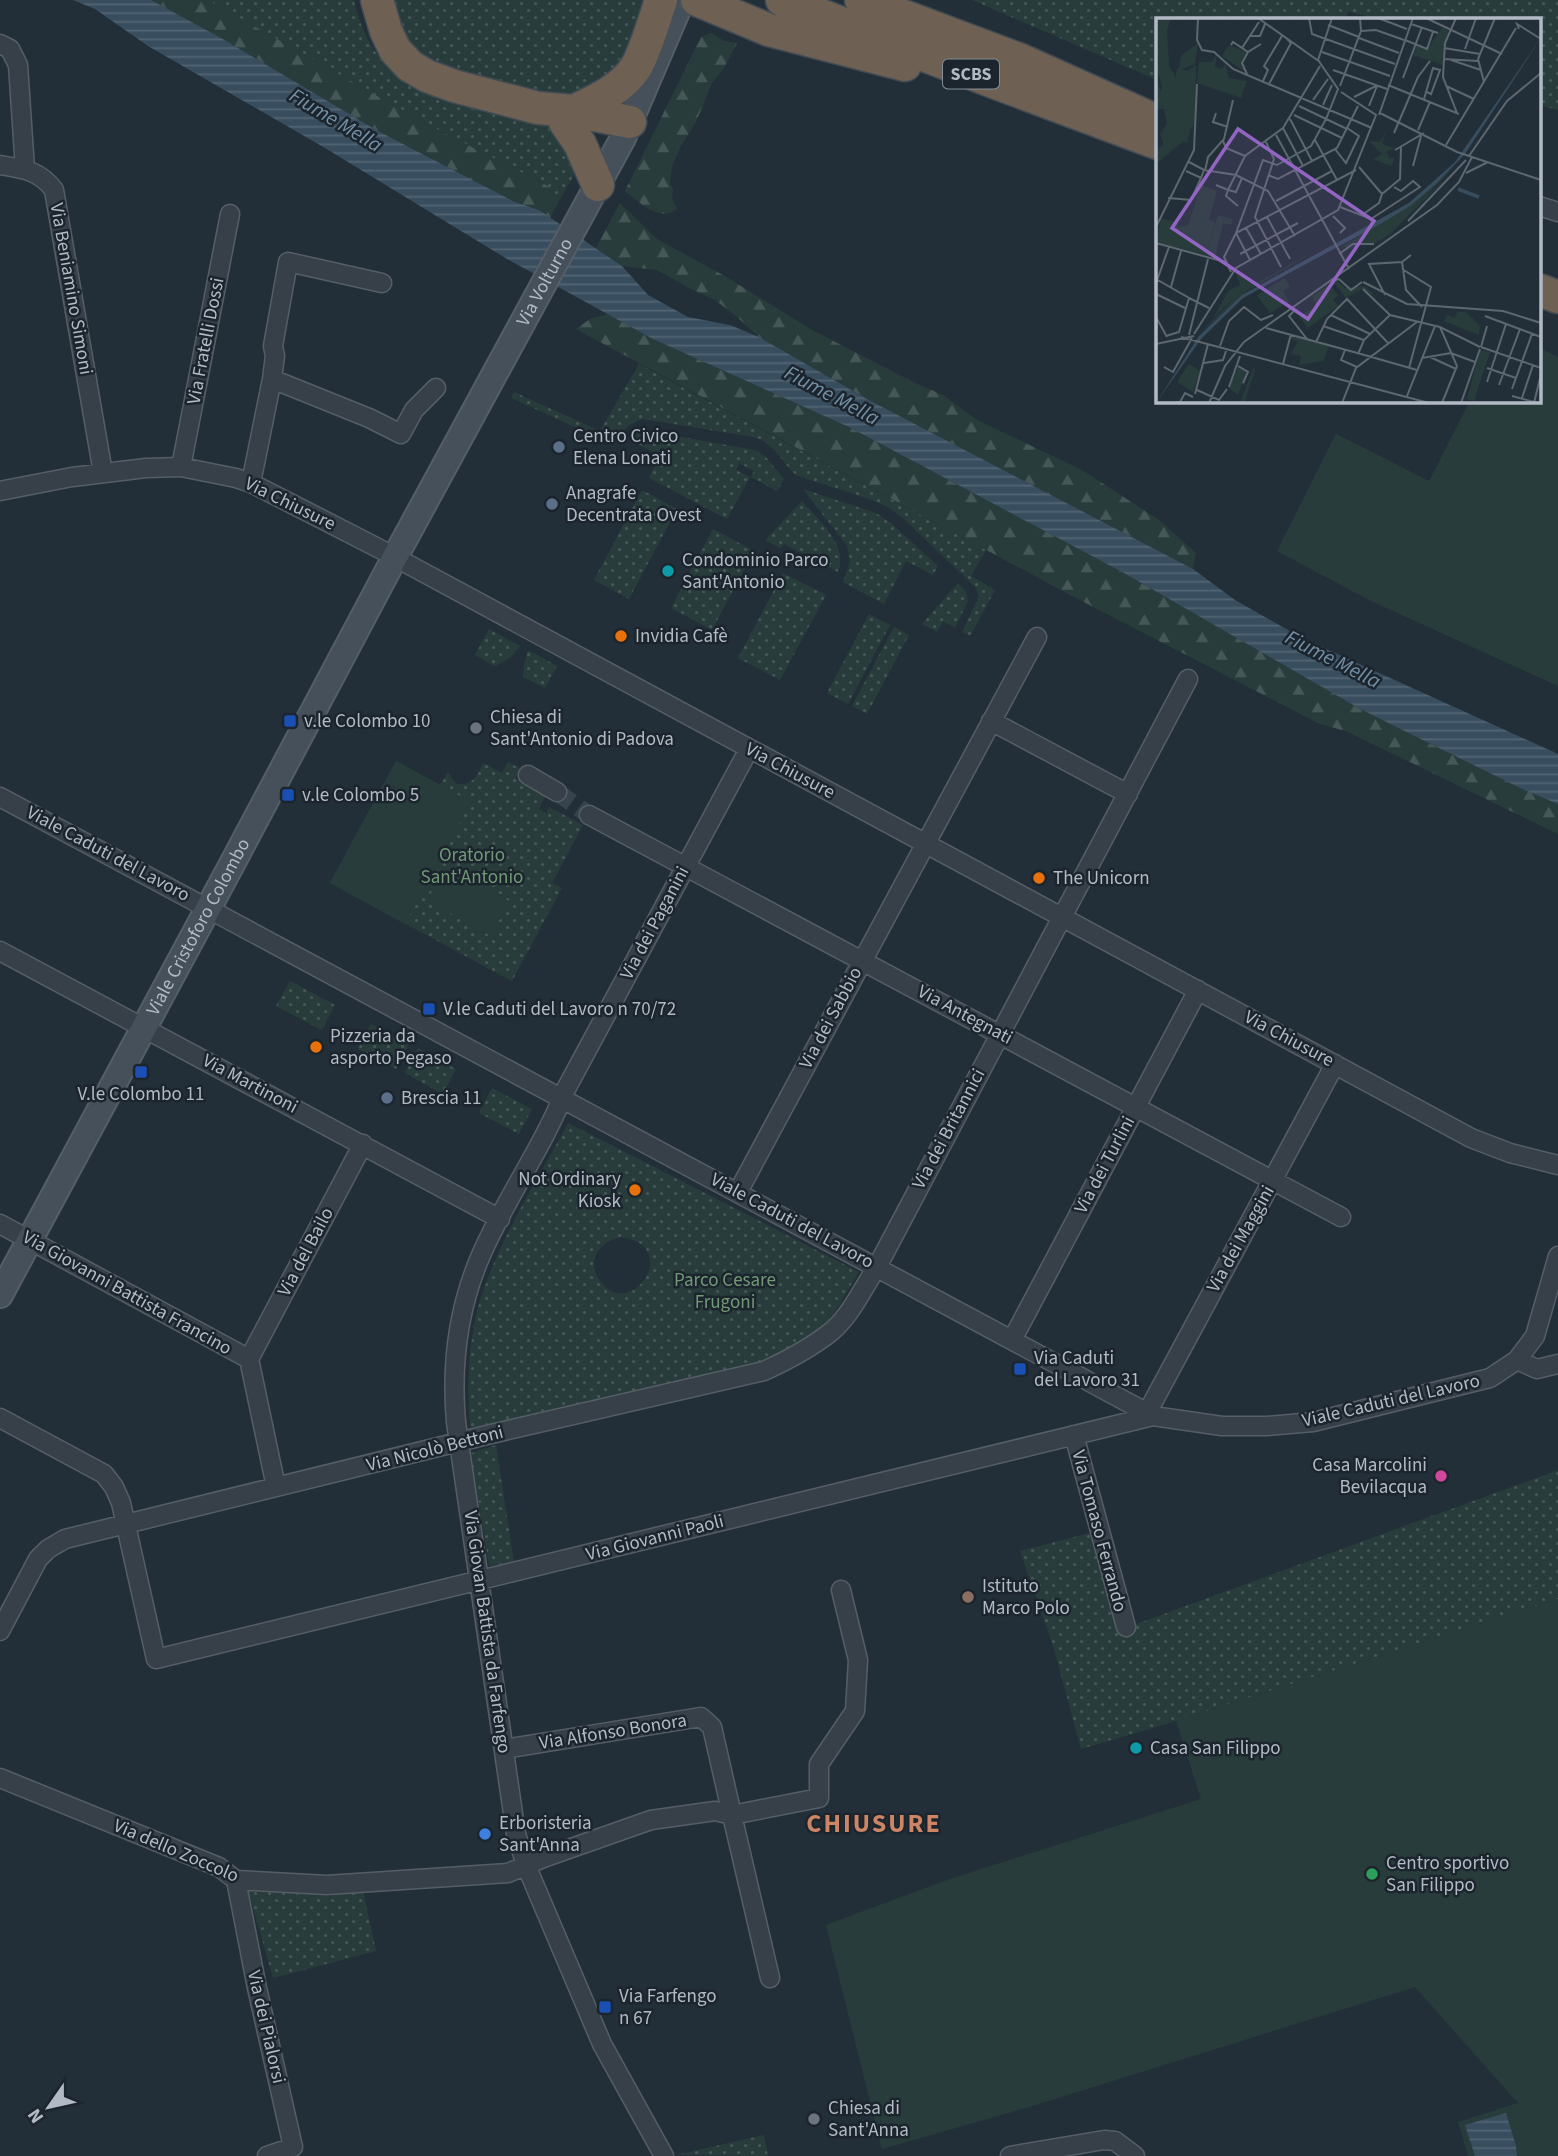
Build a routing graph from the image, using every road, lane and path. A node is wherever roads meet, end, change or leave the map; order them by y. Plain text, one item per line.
1 (661, 0) edge
2 (682, 0) edge
3 (697, 0) edge
4 (782, 0) edge
5 (860, 0) edge
6 (921, 0) edge
7 (379, 3) edge
8 (656, 40) junction
9 (0, 44) edge
10 (996, 83) junction
11 (559, 113) junction
12 (1156, 119) edge
13 (1156, 120) edge
14 (626, 130) junction
15 (1156, 143) edge
16 (0, 165) edge
17 (25, 169) junction
18 (597, 187) junction
19 (1540, 206) edge
20 (1558, 212) edge
21 (230, 214) dead end
22 (382, 282) dead end
23 (272, 379) junction
24 (436, 388) dead end
25 (181, 467) junction
26 (103, 473) junction
27 (251, 483) junction
28 (0, 491) edge
29 (395, 557) junction
30 (1037, 637) dead end
31 (1188, 679) dead end
32 (992, 721) junction
33 (749, 749) junction
34 (528, 775) dead end
35 (557, 792) tunnel mouth
36 (1128, 794) junction
37 (0, 797) edge
38 (589, 815) tunnel mouth
39 (925, 844) junction
40 (685, 866) junction
41 (208, 908) junction
42 (1063, 917) junction
43 (0, 951) edge
44 (862, 960) junction
45 (1198, 990) junction
46 (144, 1028) junction
47 (999, 1034) junction
48 (1335, 1064) junction
49 (563, 1098) junction
50 (1136, 1107) junction
51 (363, 1144) junction
52 (1558, 1165) edge
53 (1273, 1181) junction
54 (738, 1192) junction
55 (1341, 1217) dead end
56 (500, 1219) junction
57 (0, 1224) edge
58 (30, 1240) junction
59 (1558, 1256) edge
60 (877, 1267) junction
61 (0, 1295) edge
62 (1542, 1317) junction
63 (1558, 1326) edge
64 (1012, 1340) junction
65 (249, 1359) junction
66 (1517, 1360) junction
67 (1558, 1364) edge
68 (1150, 1415) junction
69 (0, 1418) edge
70 (1074, 1435) junction
71 (460, 1443) junction
72 (276, 1487) junction
73 (124, 1524) junction
74 (478, 1579) junction
75 (841, 1590) dead end
76 (1126, 1627) dead end
77 (0, 1631) edge
78 (504, 1749) junction
79 (0, 1778) edge
80 (732, 1815) junction
81 (526, 1865) junction
82 (236, 1880) junction
83 (770, 1979) dead end
84 (267, 2156) edge
85 (664, 2156) edge
86 (1010, 2156) edge
87 (1135, 2156) edge

1 - 8 highway
2 - 8 street, Via Volturno
3 - 10 highway
4 - 10 highway, SCBS
5 - 13 highway, SCBS
6 - 12 highway
7 - 11 highway
8 - 11 highway
8 - 14 street, Via Volturno
9 - 17 street
10 - 15 highway, SCBS
11 - 14 highway
11 - 18 highway
14 - 18 street, Via Volturno
16 - 17 street
17 - 26 street, Via Beniamino Simoni
18 - 29 street, Via Volturno
19 - 20 street
21 - 25 street, Via Fratelli Dossi
22 - 23 street
23 - 24 street
23 - 27 street
25 - 26 street, Via Chiusure
25 - 27 street, Via Chiusure
26 - 28 street, Via Chiusure
27 - 29 street, Via Chiusure
29 - 33 street, Via Chiusure
29 - 41 street, Viale Cristoforo Colombo
30 - 32 street, Via dei Sabbio
31 - 36 street, Via dei Britannici
32 - 36 street
32 - 39 street, Via dei Sabbio
33 - 39 street, Via Chiusure
33 - 40 street, Via dei Paganini
34 - 35 street
36 - 42 street, Via dei Britannici
37 - 41 street, Viale Caduti del Lavoro
38 - 40 street, Via Antegnati
39 - 42 street, Via Chiusure
39 - 44 street, Via dei Sabbio
40 - 44 street, Via Antegnati
40 - 49 street, Via dei Paganini
41 - 46 street, Viale Cristoforo Colombo
41 - 49 street, Viale Caduti del Lavoro
42 - 45 street, Via Chiusure
42 - 47 street, Via dei Britannici
43 - 46 street, Via Martinoni
44 - 47 street, Via Antegnati
44 - 54 street, Via dei Sabbio
45 - 48 street, Via Chiusure
45 - 50 street, Via dei Turlini
46 - 51 street, Via Martinoni
46 - 58 street, Viale Cristoforo Colombo
47 - 50 street, Via Antegnati
47 - 60 street, Via dei Britannici
48 - 52 street, Via Chiusure
48 - 53 street, Via dei Maggini
49 - 54 street, Viale Caduti del Lavoro
49 - 56 street, Via Giovan Battista da Farfengo
50 - 53 street, Via Antegnati
50 - 64 street, Via dei Turlini
51 - 56 street, Via Martinoni
51 - 65 street, Via del Bailo
53 - 55 street, Via Antegnati
53 - 68 street, Via dei Maggini
54 - 60 street, Viale Caduti del Lavoro
56 - 71 street, Via Giovan Battista da Farfengo
57 - 58 street, Via Giovanni Battista Francino
58 - 61 street, Viale Cristoforo Colombo
58 - 65 street, Via Giovanni Battista Francino
59 - 62 street, Viale Caduti del Lavoro
60 - 64 street, Viale Caduti del Lavoro
60 - 71 street, Via Nicolò Bettoni
62 - 63 street
62 - 66 street, Viale Caduti del Lavoro
64 - 68 street, Viale Caduti del Lavoro
65 - 72 street, Via Giovanni Battista Francino
66 - 67 street
66 - 68 street, Viale Caduti del Lavoro
68 - 70 street, Via Giovanni Paoli
69 - 73 street
70 - 74 street, Via Giovanni Paoli
70 - 76 street, Via Tomaso Ferrando
71 - 72 street, Via Nicolò Bettoni
71 - 74 street, Via Giovan Battista da Farfengo
72 - 73 street, Via Nicolò Bettoni
73 - 74 street, Via Giovanni Paoli
73 - 77 street, Via Nicolò Bettoni
74 - 78 street, Via Giovan Battista da Farfengo
75 - 80 street
78 - 80 street, Via Alfonso Bonora
78 - 81 street, Via Giovan Battista da Farfengo
79 - 82 street, Via dello Zoccolo
80 - 81 street
80 - 83 street, Via Alfonso Bonora
81 - 82 street, Via dello Zoccolo
81 - 85 street, Via Giovan Battista da Farfengo
82 - 84 street, Via dei Pialorsi
86 - 87 street

